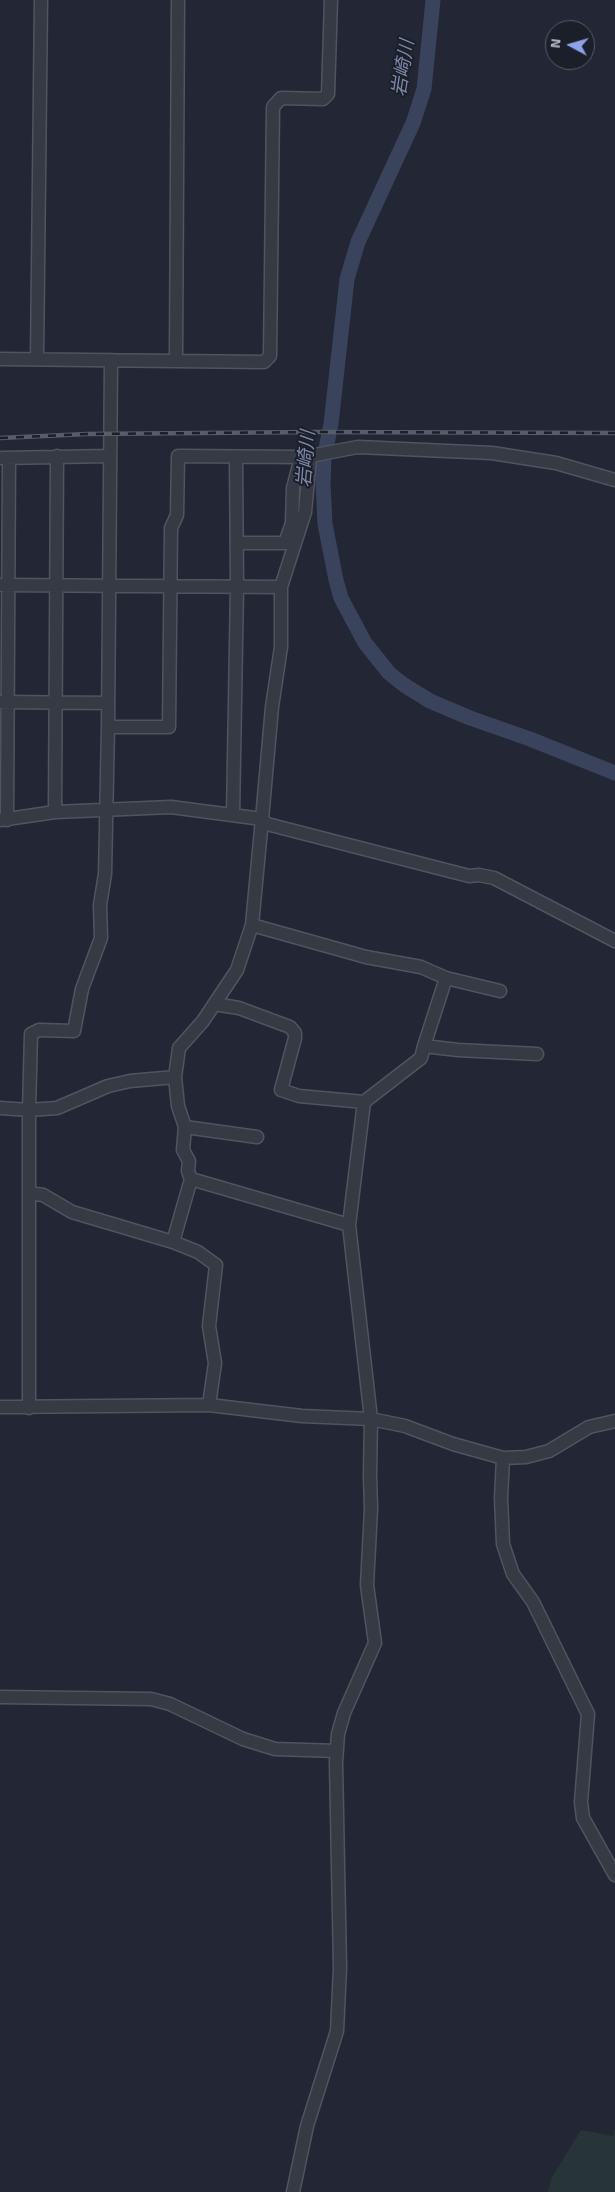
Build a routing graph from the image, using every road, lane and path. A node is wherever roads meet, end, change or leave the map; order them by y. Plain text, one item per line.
1 (41, 0) edge
2 (178, 0) edge
3 (331, 0) edge
4 (0, 359) edge
5 (38, 359) junction
6 (111, 360) junction
7 (176, 360) junction
8 (57, 456) junction
9 (109, 456) junction
10 (4, 458) edge
11 (236, 458) junction
12 (615, 480) edge
13 (237, 543) junction
14 (4, 585) edge
15 (56, 585) junction
16 (110, 586) junction
17 (170, 586) junction
18 (237, 587) junction
19 (281, 587) junction
20 (4, 702) edge
21 (56, 702) junction
22 (108, 702) junction
23 (108, 727) junction
24 (105, 809) junction
25 (55, 812) junction
26 (233, 816) junction
27 (262, 819) junction
28 (3, 820) edge
29 (252, 925) junction
30 (615, 941) edge
31 (446, 978) junction
32 (500, 991) dead end
33 (214, 1004) junction
34 (424, 1046) junction
35 (537, 1054) dead end
36 (176, 1077) junction
37 (364, 1102) junction
38 (0, 1108) edge
39 (33, 1109) junction
40 (185, 1127) junction
41 (257, 1137) dead end
42 (191, 1179) junction
43 (29, 1193) junction
44 (349, 1225) junction
45 (174, 1242) junction
46 (209, 1405) junction
47 (0, 1407) edge
48 (29, 1408) junction
49 (371, 1419) junction
50 (615, 1421) edge
51 (503, 1458) junction
52 (0, 1697) edge
53 (336, 1751) junction
54 (615, 1875) edge
55 (293, 2192) edge

1 - 5 street
2 - 7 street
3 - 7 street
4 - 5 street
5 - 6 street
6 - 7 street
6 - 9 street
8 - 9 street
8 - 10 street
8 - 15 street
9 - 16 street
10 - 14 street
11 - 13 street
11 - 13 street
11 - 17 street
12 - 19 street
13 - 18 street
14 - 15 street
14 - 20 street
15 - 16 street
15 - 21 street
16 - 17 street
16 - 22 street
17 - 18 street
17 - 23 street
18 - 19 street
18 - 26 street
19 - 27 street
20 - 21 street
20 - 28 street
21 - 22 street
21 - 25 street
22 - 23 street
23 - 24 street
24 - 25 street
24 - 26 street
24 - 39 street
25 - 28 street
26 - 27 street
27 - 29 street
27 - 30 street
29 - 31 street
29 - 33 street
31 - 32 street
31 - 34 street
33 - 36 street
33 - 37 street
34 - 35 street
34 - 37 street
36 - 39 street
36 - 40 street
37 - 44 street
38 - 39 street
39 - 43 street
40 - 41 street
40 - 42 street
42 - 44 street
42 - 45 street
43 - 45 street
43 - 48 street
44 - 49 street
45 - 46 street
46 - 48 street
46 - 49 street
47 - 48 street
49 - 51 street
49 - 53 street
50 - 51 street
51 - 54 street
52 - 53 street
53 - 55 street

